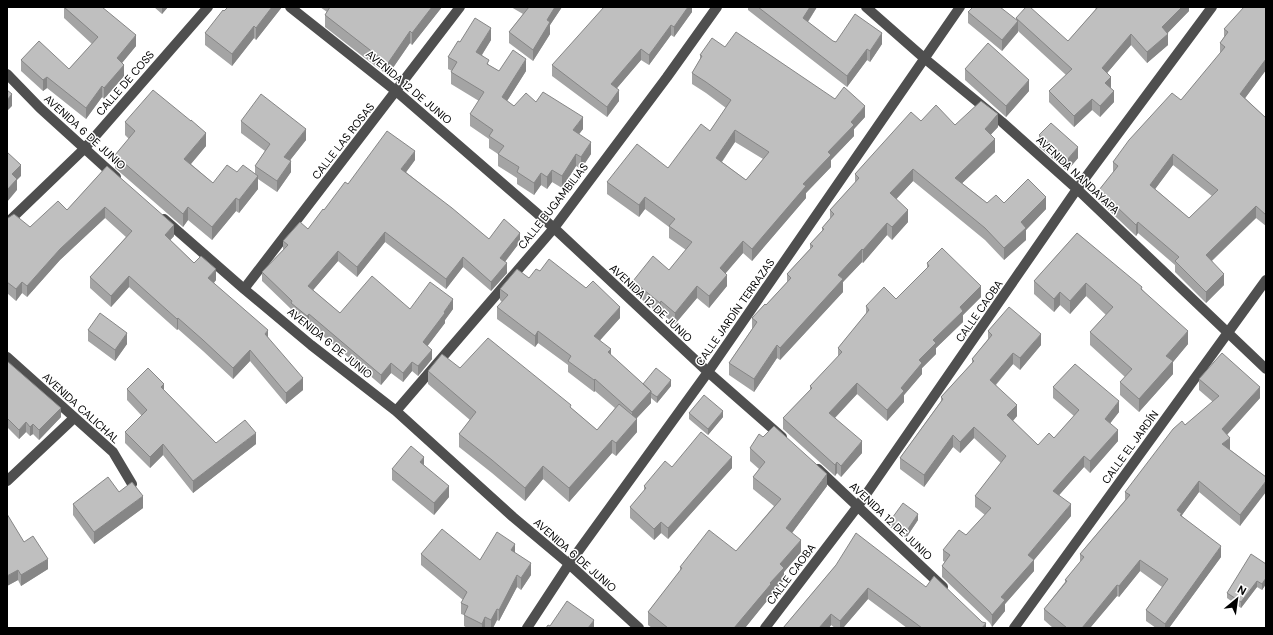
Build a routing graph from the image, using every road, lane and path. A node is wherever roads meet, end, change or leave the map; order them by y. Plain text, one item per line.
1 (208, 7) edge
2 (290, 7) edge
3 (460, 7) edge
4 (717, 7) edge
5 (866, 7) edge
6 (960, 7) edge
7 (1212, 7) edge
8 (924, 58) junction
9 (7, 74) edge
10 (396, 91) junction
11 (84, 149) junction
12 (126, 185) edge
13 (1077, 189) junction
14 (155, 211) edge
15 (7, 222) edge
16 (554, 228) junction
17 (1266, 280) edge
18 (244, 289) junction
19 (1228, 333) junction
20 (7, 357) edge
21 (1266, 369) edge
22 (708, 372) junction
23 (396, 411) junction
24 (74, 418) junction
25 (788, 443) edge
26 (812, 464) edge
27 (7, 481) edge
28 (132, 484) edge
29 (858, 506) junction
30 (569, 564) junction
31 (953, 596) edge
32 (526, 628) edge
33 (639, 628) edge
34 (765, 628) edge
35 (1014, 628) edge

1 - 11 street, CALLE DE COSS
2 - 10 street, AVENIDA 12 DE JUNIO
3 - 10 street, CALLE LAS ROSAS
4 - 16 street, CALLE BUGAMBILIAS
5 - 8 street, AVENIDA NANDAYAPA
6 - 8 street, CALLE JARDÍN TERRAZAS
7 - 13 street, CALLE CAOBA
8 - 13 street, AVENIDA NANDAYAPA
8 - 22 street, CALLE JARDÍN TERRAZAS
9 - 11 street, AVENIDA 6 DE JUNIO
10 - 16 street, AVENIDA 12 DE JUNIO
10 - 18 street, CALLE LAS ROSAS
11 - 12 street, AVENIDA 6 DE JUNIO
11 - 15 street, CALLE DE COSS
13 - 19 street, AVENIDA NANDAYAPA
13 - 29 street, CALLE CAOBA
14 - 18 street, AVENIDA 6 DE JUNIO
16 - 22 street, AVENIDA 12 DE JUNIO
16 - 23 street, CALLE BUGAMBILIAS
17 - 19 street, CALLE EL JARDÍN
18 - 23 street, AVENIDA 6 DE JUNIO
19 - 21 street, AVENIDA NANDAYAPA
19 - 35 street, CALLE EL JARDÍN
20 - 24 street, AVENIDA CALICHAL
22 - 25 street, AVENIDA 12 DE JUNIO
22 - 30 street, CALLE JARDÍN TERRAZAS
23 - 30 street, AVENIDA 6 DE JUNIO
24 - 27 street
24 - 28 street, AVENIDA CALICHAL
26 - 29 street, AVENIDA 12 DE JUNIO
29 - 31 street, AVENIDA 12 DE JUNIO
29 - 34 street, CALLE CAOBA
30 - 32 street, CALLE JARDÍN TERRAZAS
30 - 33 street, AVENIDA 6 DE JUNIO

